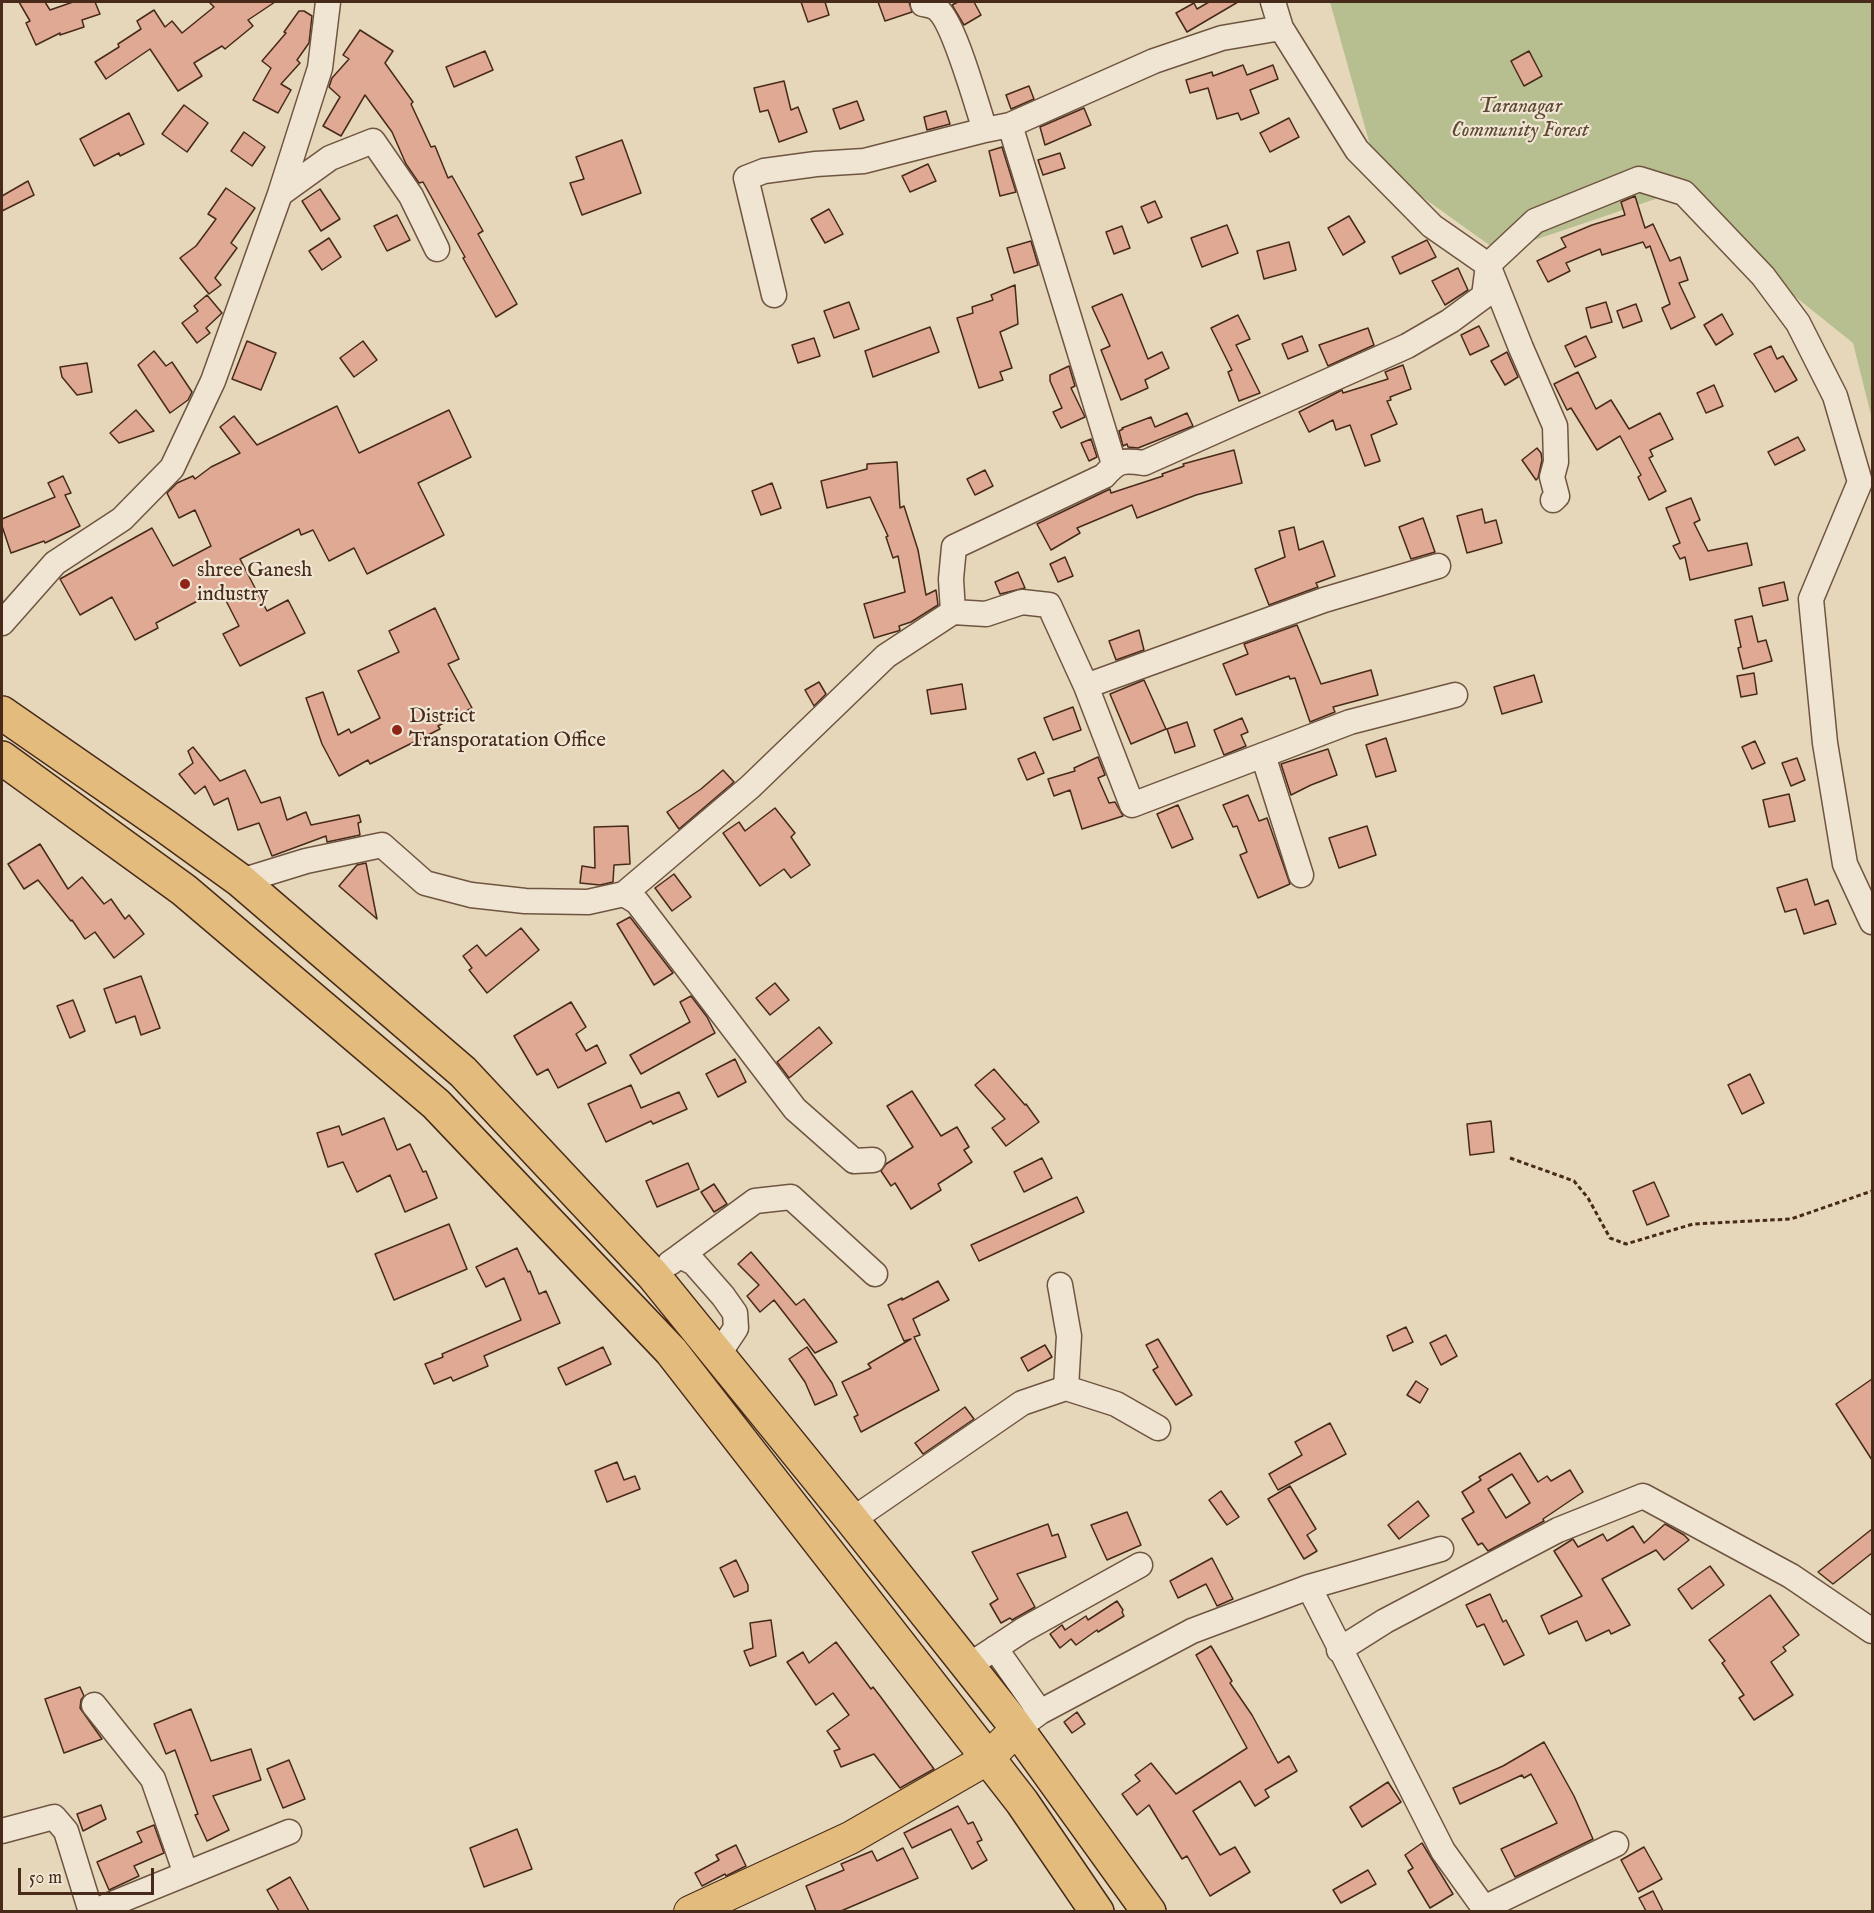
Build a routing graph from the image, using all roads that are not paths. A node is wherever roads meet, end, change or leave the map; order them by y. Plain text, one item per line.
1 (328, 2) edge
2 (1273, 2) edge
3 (923, 4) dead end
4 (1281, 28) junction
5 (1010, 125) junction
6 (985, 130) junction
7 (280, 194) junction
8 (437, 249) dead end
9 (1488, 265) junction
10 (774, 295) dead end
11 (1114, 464) junction
12 (1553, 500) dead end
13 (1438, 566) dead end
14 (953, 612) junction
15 (2, 623) edge
16 (1086, 686) junction
17 (1455, 695) dead end
18 (2, 713) edge
19 (1263, 755) junction
20 (2, 758) edge
21 (1301, 875) dead end
22 (241, 881) junction
23 (624, 894) junction
24 (1872, 922) edge
25 (873, 1160) dead end
26 (680, 1256) junction
27 (874, 1274) dead end
28 (653, 1275) junction
29 (1060, 1285) dead end
30 (718, 1354) junction
31 (1066, 1389) junction
32 (1158, 1428) dead end
33 (852, 1520) junction
34 (1441, 1549) dead end
35 (1140, 1565) dead end
36 (1309, 1587) junction
37 (1872, 1630) edge
38 (1339, 1650) junction
39 (981, 1657) junction
40 (94, 1705) dead end
41 (1029, 1720) junction
42 (987, 1759) junction
43 (2, 1831) edge
44 (288, 1832) dead end
45 (1616, 1844) dead end
46 (186, 1874) junction
47 (1485, 1910) edge
48 (91, 1911) edge
49 (690, 1911) edge
50 (1097, 1911) edge
51 (1149, 1911) edge

1 - 7 street
2 - 4 street
3 - 6 street
4 - 5 street
4 - 9 street
5 - 6 street
5 - 11 street
6 - 10 street
7 - 8 street
7 - 15 street
9 - 11 street
9 - 12 street
9 - 24 street
11 - 14 street
13 - 16 street
14 - 16 street
14 - 23 street
16 - 19 street
17 - 19 street
18 - 22 highway
19 - 21 street
20 - 42 highway
22 - 23 street
22 - 28 highway
23 - 25 street
26 - 27 street
26 - 28 street
26 - 30 street
28 - 30 highway
29 - 31 street
30 - 33 highway
31 - 32 street
31 - 33 street
33 - 39 highway
34 - 36 street
35 - 39 street
36 - 38 street
36 - 41 street
37 - 38 street
38 - 47 street
39 - 41 highway
40 - 46 street
41 - 42 main road
41 - 51 highway
42 - 49 main road
42 - 50 highway
43 - 48 street
44 - 46 street
45 - 47 street
46 - 48 street

